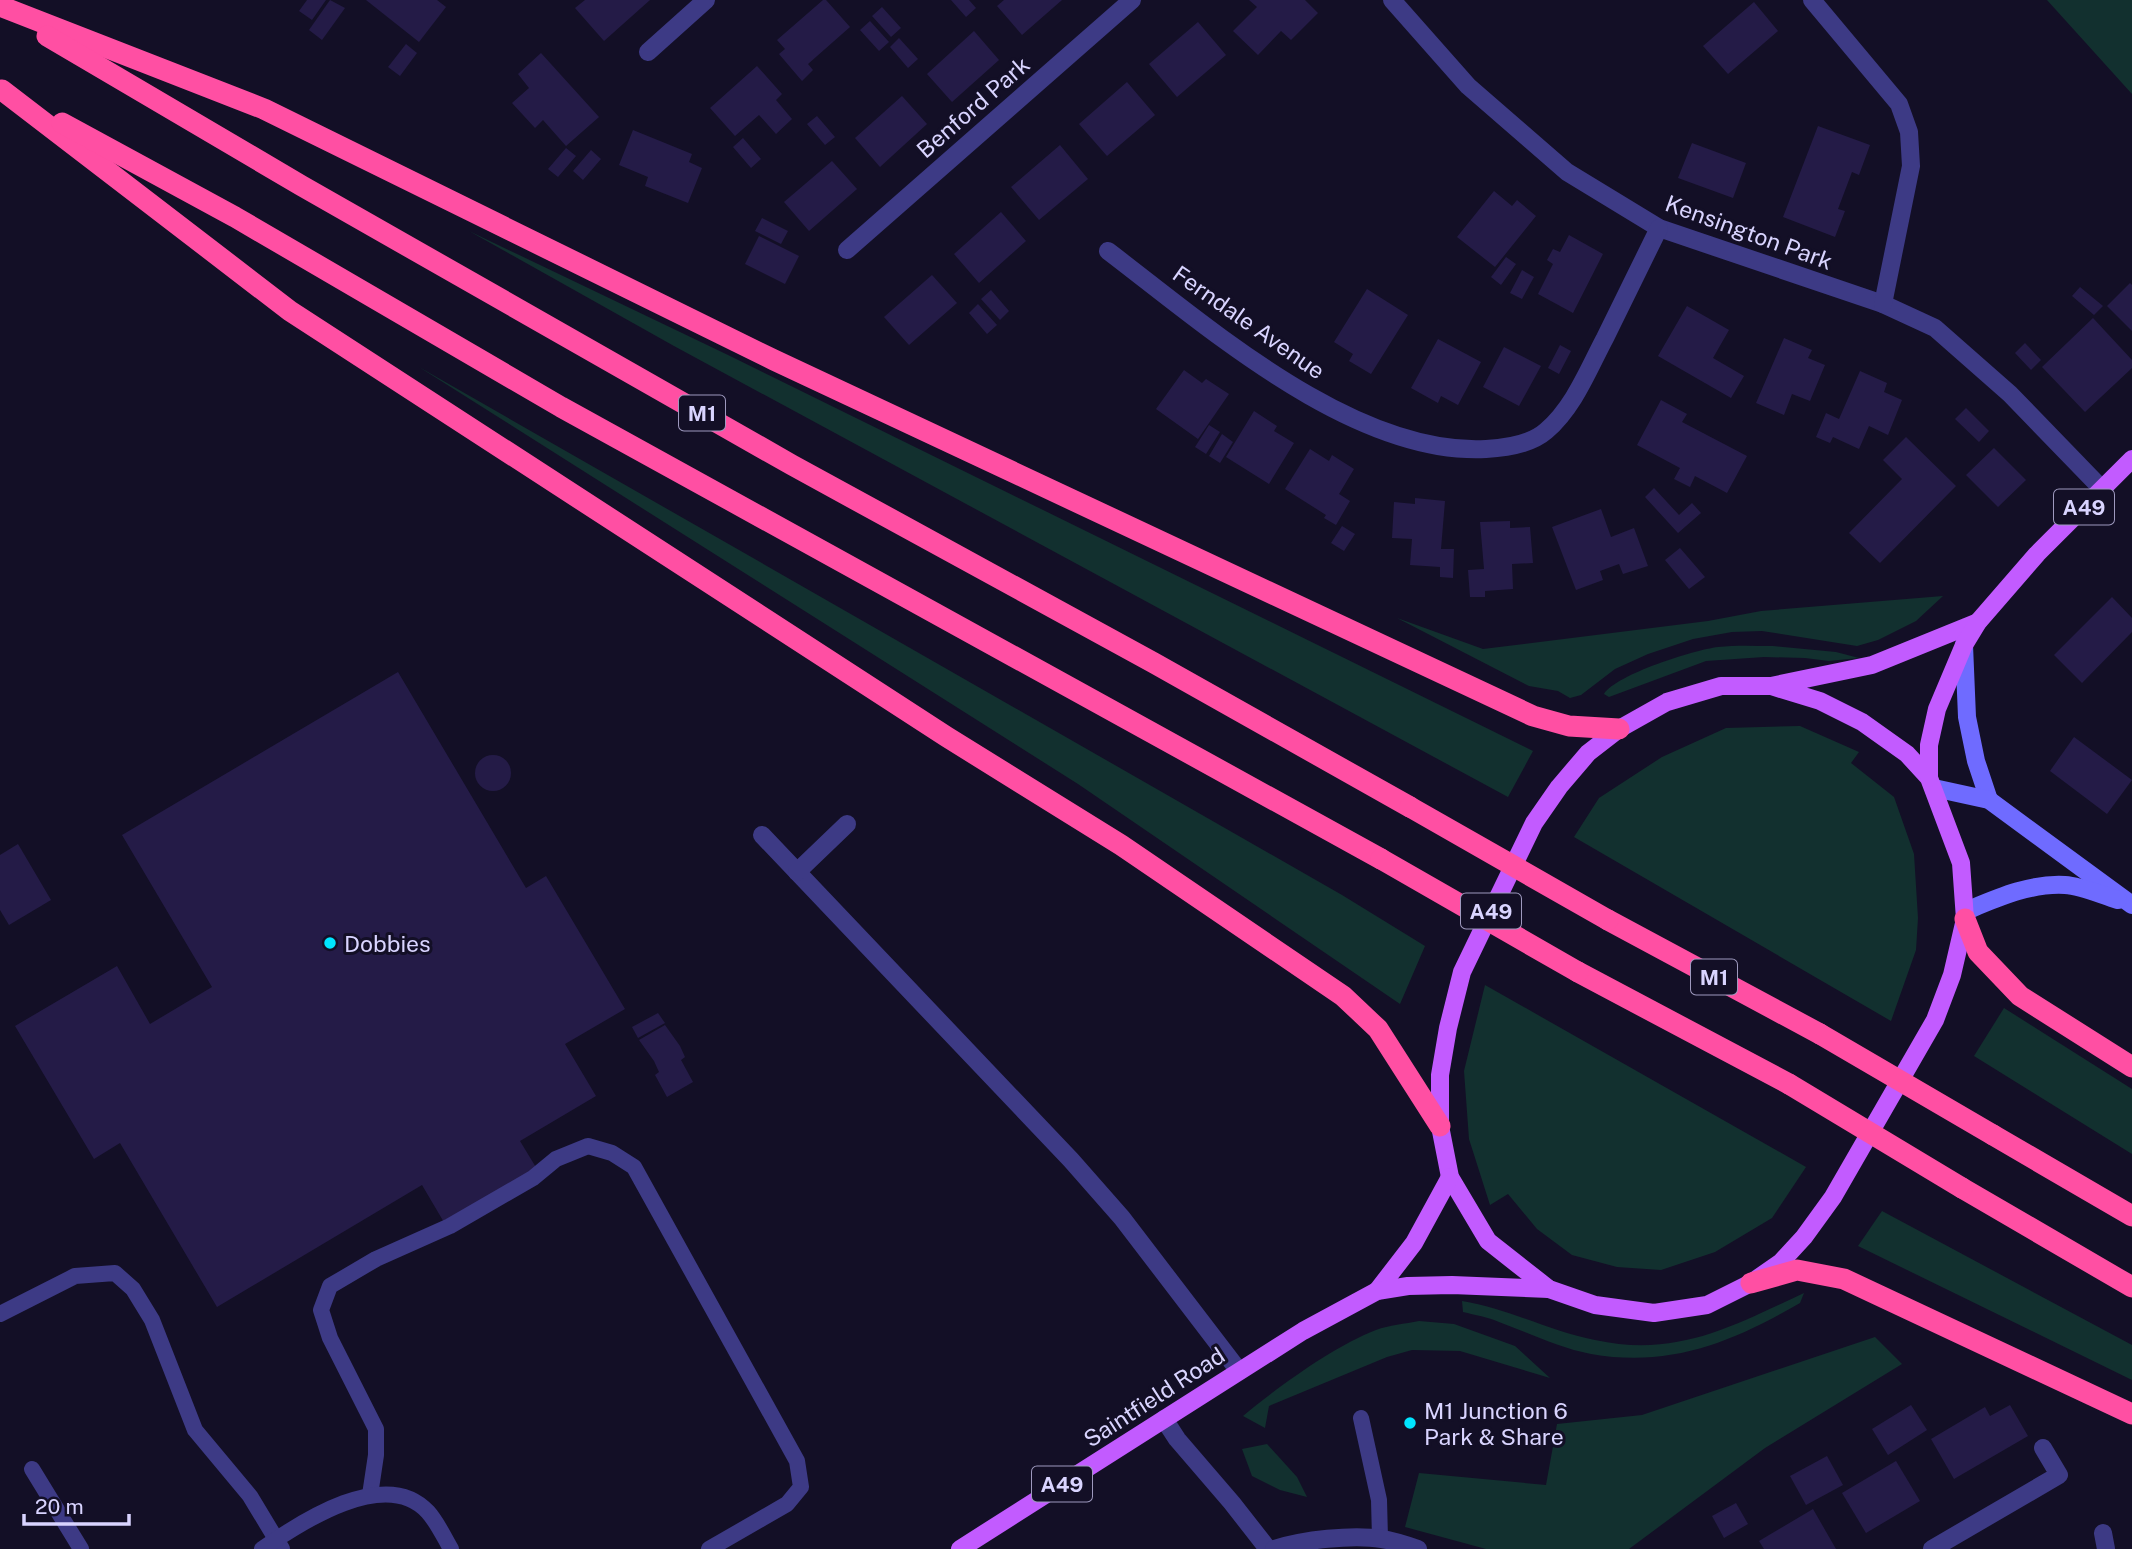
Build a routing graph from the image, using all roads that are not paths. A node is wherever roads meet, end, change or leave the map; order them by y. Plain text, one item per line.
1 (706, 0) edge
2 (1132, 0) edge
3 (1392, 0) edge
4 (1812, 0) edge
5 (0, 7) edge
6 (648, 52) dead end
7 (1, 89) edge
8 (1659, 228) junction
9 (847, 250) dead end
10 (1108, 251) dead end
11 (1882, 304) junction
12 (2132, 459) edge
13 (2102, 489) junction
14 (1978, 622) junction
15 (1964, 645) junction
16 (1771, 686) junction
17 (1619, 729) junction
18 (1931, 783) junction
19 (1989, 800) junction
20 (847, 824) dead end
21 (762, 835) dead end
22 (797, 873) junction
23 (2132, 905) edge
24 (1966, 915) junction
25 (2132, 1067) edge
26 (1440, 1126) junction
27 (1450, 1177) junction
28 (2132, 1216) edge
29 (1751, 1283) junction
30 (2132, 1287) edge
31 (1549, 1289) junction
32 (1377, 1291) junction
33 (0, 1314) edge
34 (1239, 1371) junction
35 (2132, 1414) edge
36 (1361, 1418) dead end
37 (1164, 1419) junction
38 (2043, 1448) dead end
39 (32, 1469) dead end
40 (370, 1495) junction
41 (1380, 1538) junction
42 (279, 1544) edge
43 (81, 1549) edge
44 (262, 1549) edge
45 (451, 1549) edge
46 (709, 1549) edge
47 (960, 1549) edge
48 (1268, 1549) edge
49 (1274, 1549) edge
50 (1419, 1549) edge
51 (1932, 1549) edge

1 - 6 street
2 - 9 street, Benford Park
3 - 8 street, Kensington Park
4 - 11 street
5 - 17 highway
5 - 28 highway, M1, bridge
7 - 26 highway
7 - 30 highway, M1, bridge
8 - 10 street, Ferndale Avenue
8 - 11 street, Kensington Park
11 - 13 street, Kensington Park
12 - 13 main road, A49
13 - 14 main road, A49
14 - 15 main road, A49
14 - 16 main road, A49
15 - 18 main road, A49
15 - 19 street
16 - 17 main road, A49
16 - 18 main road, A49
17 - 26 main road, A49
18 - 19 street
18 - 24 main road, A49
19 - 23 street
20 - 22 street
21 - 22 street
22 - 34 street
23 - 24 street
24 - 25 highway
24 - 29 main road, A49
26 - 27 main road, A49
27 - 31 main road, A49
27 - 32 main road, Saintfield Road / A49
29 - 31 main road, A49
29 - 35 highway
31 - 32 main road, Saintfield Road / A49
32 - 34 main road, Saintfield Road / A49
33 - 42 lane
34 - 37 main road, Saintfield Road / A49
36 - 41 lane
37 - 47 main road, Saintfield Road / A49
37 - 48 street
38 - 51 street
39 - 43 lane
40 - 42 lane
40 - 45 lane
40 - 46 lane
41 - 49 street
41 - 50 street
42 - 44 lane

